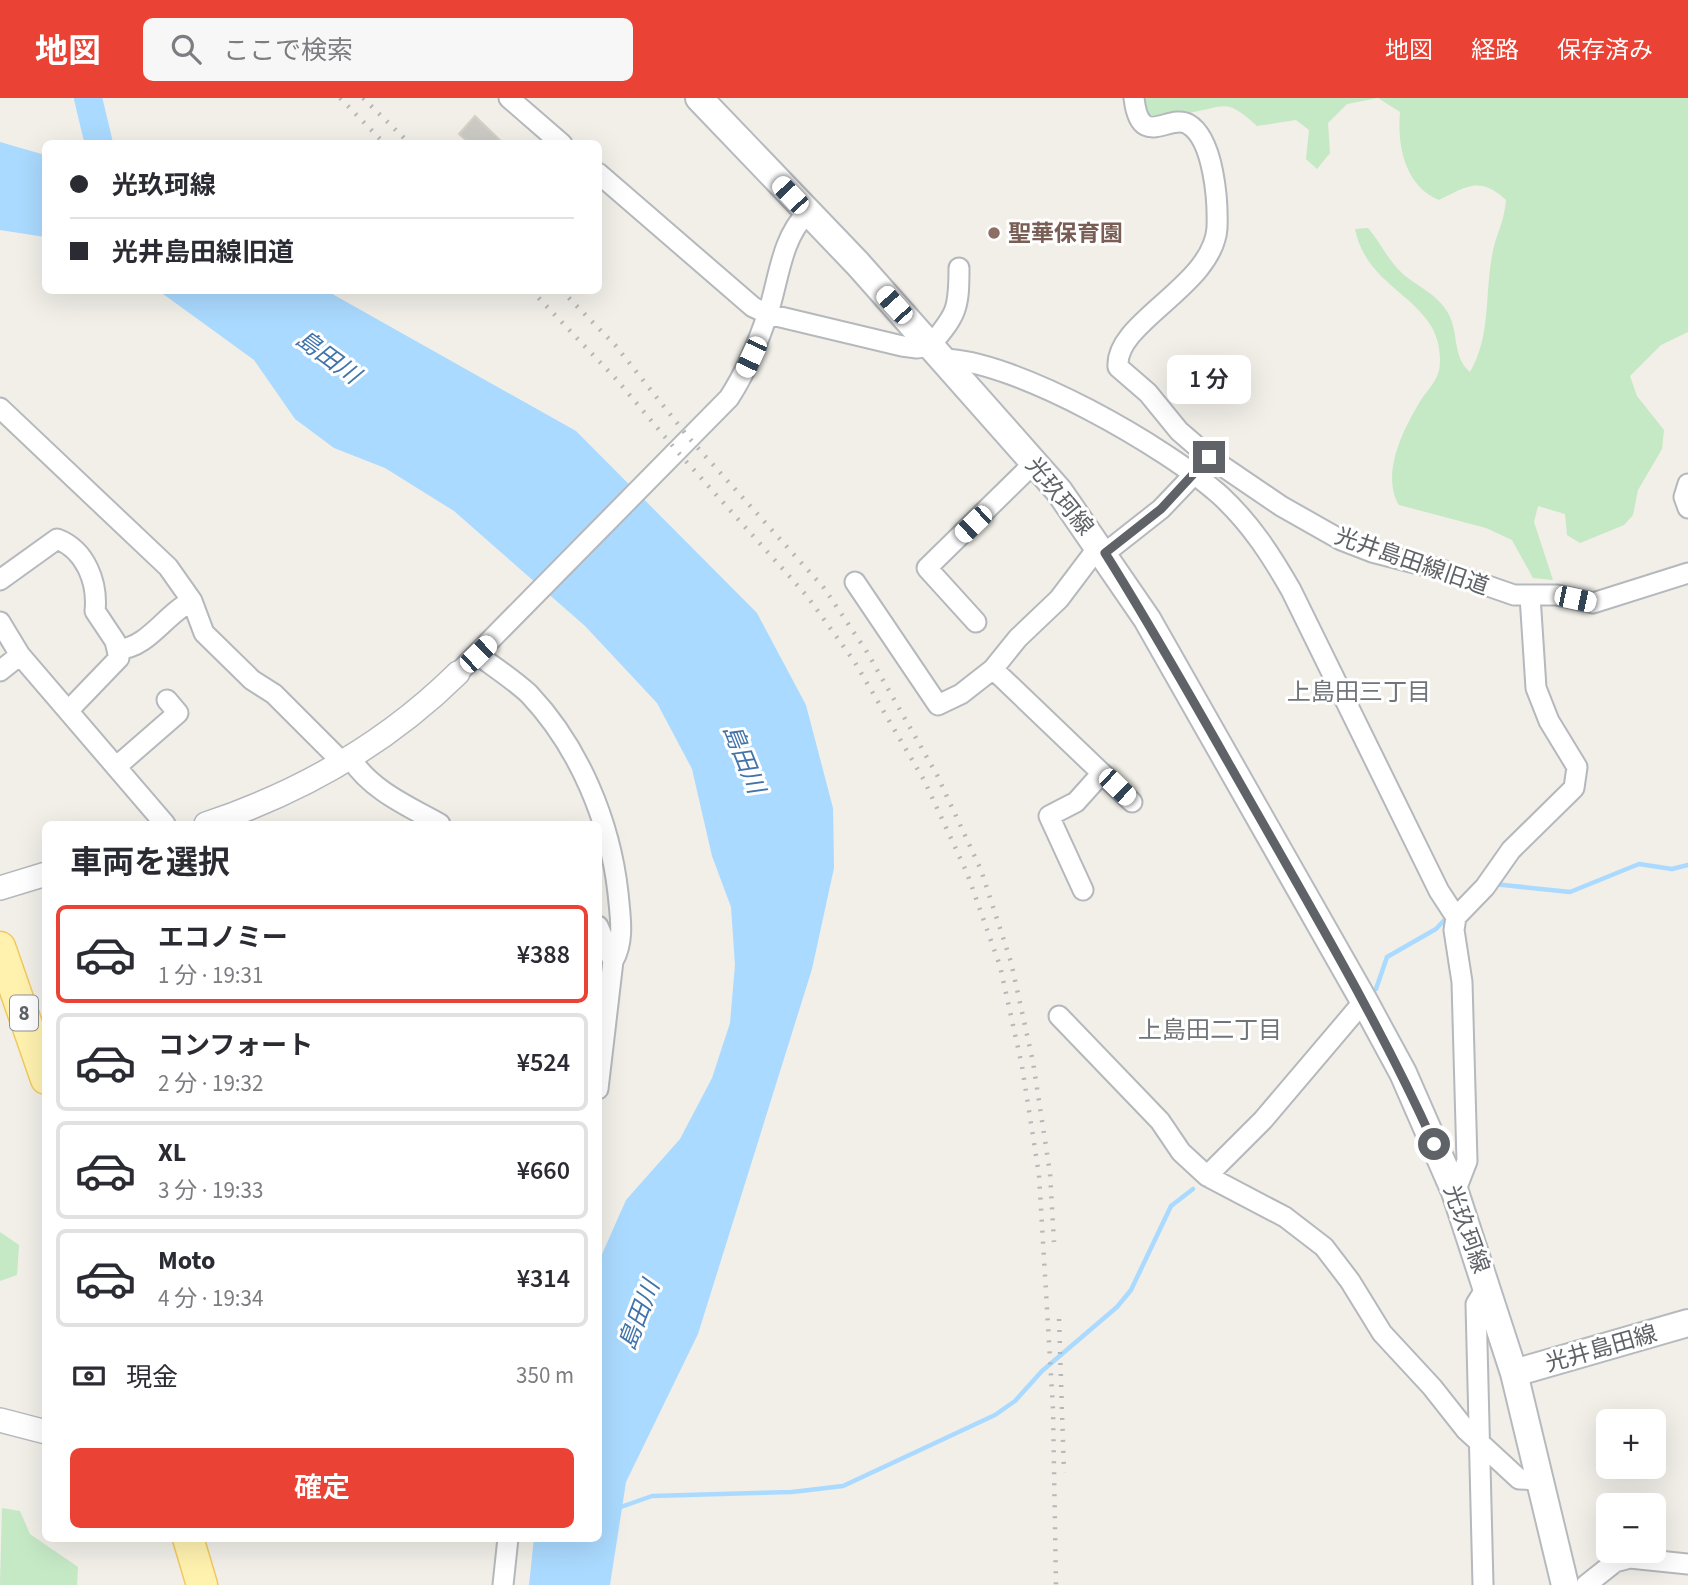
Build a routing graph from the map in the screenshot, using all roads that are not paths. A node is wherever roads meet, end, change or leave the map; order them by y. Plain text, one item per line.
1 (509, 98) edge
2 (699, 98) edge
3 (1133, 98) edge
4 (557, 140) edge
5 (602, 176) edge
6 (807, 213) junction
7 (959, 268) dead end
8 (768, 314) junction
9 (936, 352) junction
10 (0, 408) edge
11 (1209, 457) junction
12 (1034, 463) junction
13 (1195, 474) junction
14 (1688, 484) edge
15 (1688, 508) edge
16 (1102, 550) junction
17 (1688, 573) edge
18 (0, 580) edge
19 (855, 582) dead end
20 (1530, 596) junction
21 (192, 601) junction
22 (0, 622) edge
23 (976, 622) dead end
24 (119, 649) junction
25 (484, 649) junction
26 (20, 655) junction
27 (993, 669) junction
28 (0, 671) edge
29 (458, 673) joint
30 (167, 700) dead end
31 (68, 711) junction
32 (347, 761) junction
33 (116, 767) junction
34 (1102, 773) junction
35 (1132, 802) dead end
36 (162, 821) edge
37 (215, 821) edge
38 (435, 821) edge
39 (600, 821) edge
40 (602, 828) edge
41 (42, 875) edge
42 (0, 888) edge
43 (1083, 890) dead end
44 (1453, 914) junction
45 (602, 935) edge
46 (0, 947) edge
47 (614, 961) junction
48 (1364, 1001) junction
49 (1059, 1016) dead end
50 (602, 1057) edge
51 (42, 1068) edge
52 (1207, 1176) junction
53 (1455, 1192) junction
54 (1488, 1285) junction
55 (1688, 1323) edge
56 (1514, 1373) junction
57 (0, 1420) edge
58 (42, 1431) edge
59 (1478, 1443) junction
60 (1539, 1480) junction
61 (189, 1542) edge
62 (505, 1542) edge
63 (1688, 1564) edge
64 (202, 1585) edge
65 (503, 1585) edge
66 (1483, 1585) edge
67 (1565, 1585) edge
68 (1586, 1585) edge

1 - 4 street
2 - 6 main road, 光玖珂線
3 - 11 street, 光井島田線旧道
5 - 8 street
6 - 8 street
6 - 9 main road, 光玖珂線
7 - 9 street
8 - 9 street
8 - 25 street
9 - 12 main road, 光玖珂線
9 - 13 street
10 - 21 street
11 - 13 street
11 - 20 street, 光井島田線旧道
12 - 16 main road, 光玖珂線
12 - 23 street
13 - 16 street
13 - 44 street
14 - 15 street
16 - 27 street
16 - 48 main road, 光玖珂線
17 - 20 street, 光井島田線旧道
18 - 24 street
19 - 27 street
20 - 44 street
21 - 24 street
21 - 32 street
22 - 26 street
24 - 31 street
25 - 29 street
25 - 39 street
26 - 28 street
26 - 31 street
27 - 34 street
29 - 32 street
30 - 33 street
31 - 33 street
32 - 37 street
32 - 38 street
33 - 36 street
34 - 35 street
34 - 43 street
40 - 47 street
41 - 42 street
44 - 53 street
45 - 47 street
46 - 51 main road, 8
47 - 50 street
48 - 52 street
48 - 53 main road, 光玖珂線
49 - 52 street
52 - 59 street
53 - 54 main road, 光玖珂線
54 - 56 main road, 光玖珂線
54 - 59 street
55 - 56 main road, 光井島田線
56 - 60 main road, 光玖珂線
57 - 58 street
59 - 60 street
59 - 66 street
60 - 67 main road, 光玖珂線
61 - 64 main road
62 - 65 street
63 - 68 street

